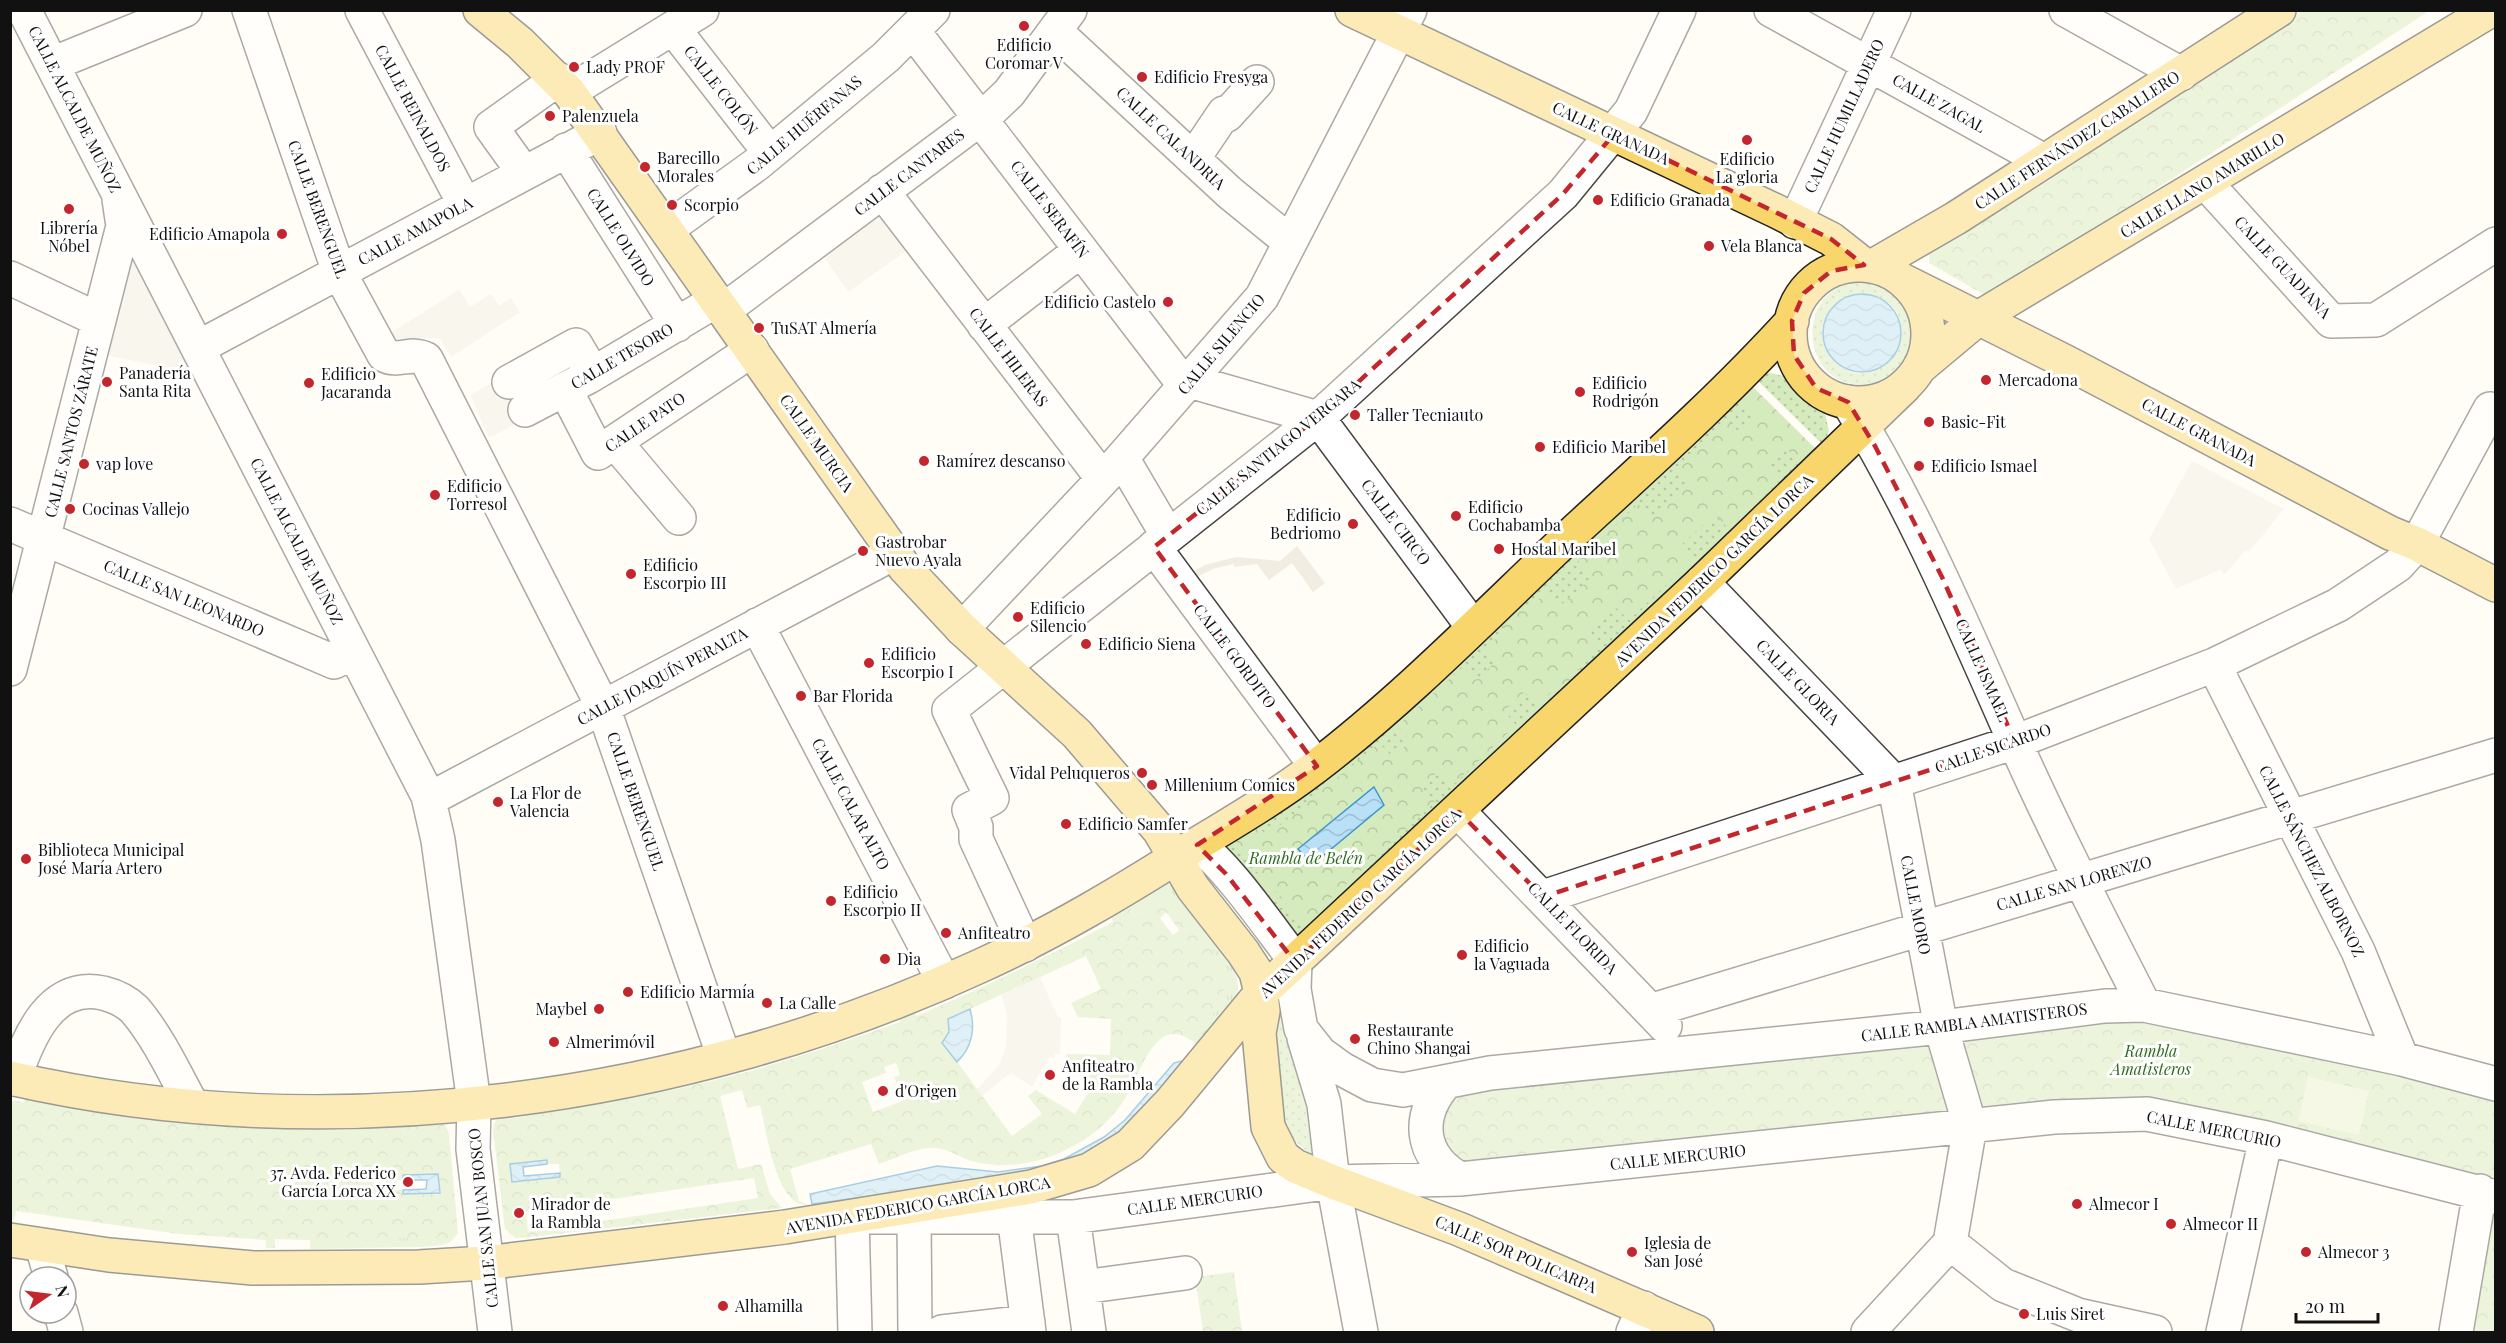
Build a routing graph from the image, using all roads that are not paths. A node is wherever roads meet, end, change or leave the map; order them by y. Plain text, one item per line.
1 (24, 10) edge
2 (184, 10) edge
3 (249, 10) edge
4 (362, 10) edge
5 (480, 10) edge
6 (702, 10) edge
7 (1352, 10) edge
8 (1679, 10) edge
9 (1771, 10) edge
10 (1894, 10) edge
11 (2066, 10) edge
12 (2279, 10) edge
13 (2489, 16) edge
14 (923, 21) edge
15 (1062, 21) edge
16 (1404, 21) edge
17 (2116, 23) edge
18 (673, 28) junction
19 (52, 64) junction
20 (1868, 64) junction
21 (2181, 74) junction
22 (1257, 82) dead end
23 (563, 86) junction
24 (980, 119) junction
25 (600, 132) junction
26 (1614, 134) junction
27 (566, 150) junction
28 (770, 153) junction
29 (1193, 159) junction
30 (2044, 161) junction
31 (524, 173) junction
32 (2206, 183) junction
33 (882, 191) junction
34 (118, 194) joint
35 (465, 205) junction
36 (1795, 222) junction
37 (667, 229) junction
38 (1290, 242) junction
39 (130, 244) junction
40 (2496, 244) edge
41 (1081, 250) junction
42 (1869, 266) junction
43 (339, 272) junction
44 (10, 278) edge
45 (1902, 280) junction
46 (721, 305) junction
47 (1980, 317) junction
48 (99, 320) junction
49 (1792, 321) junction
50 (677, 324) junction
51 (984, 325) junction
52 (199, 347) junction
53 (752, 350) junction
54 (1912, 377) junction
55 (1190, 381) junction
56 (509, 382) dead end
57 (579, 382) junction
58 (2490, 409) dead end
59 (525, 410) dead end
60 (1856, 415) junction
61 (1318, 418) junction
62 (615, 442) junction
63 (1112, 469) junction
64 (679, 518) dead end
65 (10, 524) edge
66 (44, 538) junction
67 (1161, 541) junction
68 (2417, 544) junction
69 (894, 553) junction
70 (1702, 582) junction
71 (2496, 585) edge
72 (757, 626) junction
73 (1473, 627) junction
74 (963, 629) junction
75 (350, 644) junction
76 (2214, 665) junction
77 (1004, 668) junction
78 (10, 669) edge
79 (603, 707) junction
80 (2015, 742) junction
81 (2496, 754) edge
82 (1316, 766) junction
83 (1894, 782) junction
84 (428, 796) junction
85 (1459, 812) junction
86 (2290, 818) junction
87 (1187, 851) junction
88 (2081, 882) junction
89 (1543, 897) junction
90 (1920, 928) junction
91 (1026, 945) junction
92 (1272, 977) junction
93 (944, 982) junction
94 (2144, 1005) junction
95 (1653, 1011) junction
96 (1941, 1028) junction
97 (1301, 1029) junction
98 (1668, 1054) junction
99 (724, 1057) junction
100 (2402, 1059) junction
101 (12, 1079) edge
102 (1446, 1082) junction
103 (2496, 1084) edge
104 (474, 1103) junction
105 (192, 1105) junction
106 (1970, 1126) junction
107 (2266, 1138) junction
108 (1460, 1179) junction
109 (1333, 1182) junction
110 (2488, 1194) edge
111 (852, 1216) junction
112 (1014, 1216) junction
113 (1073, 1216) junction
114 (914, 1217) junction
115 (10, 1240) edge
116 (1950, 1243) junction
117 (42, 1246) junction
118 (485, 1263) junction
119 (48, 1265) edge
120 (1185, 1273) dead end
121 (1083, 1287) junction
122 (1638, 1320) edge
123 (1028, 1327) edge
124 (495, 1332) edge
125 (855, 1332) edge
126 (915, 1332) edge
127 (942, 1332) edge
128 (1089, 1332) edge
129 (1361, 1332) edge
130 (1697, 1332) edge
131 (1868, 1332) edge
132 (2155, 1332) edge
133 (2223, 1332) edge
134 (2456, 1332) edge

1 - 19 street, CALLE ALCALDE MUÑOZ
2 - 19 street
3 - 43 street, CALLE BERENGUEL
4 - 35 street, CALLE REINALDOS
5 - 23 main road, CALLE MURCIA
6 - 18 street
7 - 16 main road, CALLE GRANADA
8 - 26 street, CALLE SANTIAGO VERGARA
9 - 20 street, CALLE ZAGAL
10 - 20 street, CALLE HUMILLADERO
11 - 17 street
12 - 21 main road, CALLE FERNÁNDEZ CABALLERO
13 - 32 main road, CALLE LLANO AMARILLO
14 - 24 street, CALLE SERAFÍN
14 - 28 street, CALLE HUÉRFANAS
15 - 24 street, CALLE CANTARES
15 - 29 street, CALLE CALANDRIA
16 - 26 main road, CALLE GRANADA
16 - 38 street, CALLE SILENCIO
17 - 21 street
18 - 23 street
18 - 28 street, CALLE COLÓN
19 - 34 street, CALLE ALCALDE MUÑOZ
20 - 30 street, CALLE ZAGAL
20 - 36 street, CALLE HUMILLADERO
21 - 30 main road, CALLE FERNÁNDEZ CABALLERO
22 - 29 street
23 - 25 main road, CALLE MURCIA
23 - 31 street
24 - 33 street, CALLE CANTARES
24 - 41 street, CALLE SERAFÍN
25 - 27 street, CALLE AMAPOLA
25 - 37 main road, CALLE MURCIA
26 - 36 main road, CALLE GRANADA
26 - 61 street, CALLE SANTIAGO VERGARA
27 - 31 street, CALLE AMAPOLA
27 - 50 street, CALLE OLVIDO
28 - 37 street, CALLE HUÉRFANAS
29 - 38 street, CALLE CALANDRIA
30 - 42 main road, CALLE FERNÁNDEZ CABALLERO
31 - 35 street, CALLE AMAPOLA
32 - 40 street, CALLE GUADIANA
32 - 47 main road, CALLE LLANO AMARILLO
33 - 46 street, CALLE CANTARES
33 - 51 street, CALLE HILERAS
34 - 39 street, CALLE SANTOS ZÁRATE
35 - 43 street, CALLE AMAPOLA
36 - 42 main road, CALLE GRANADA
37 - 46 main road, CALLE MURCIA
38 - 55 street, CALLE SILENCIO
39 - 48 street, CALLE SANTOS ZÁRATE
39 - 52 street, CALLE ALCALDE MUÑOZ
41 - 51 street
41 - 55 street, CALLE SERAFÍN
42 - 45 main road
42 - 49 main road
43 - 52 street, CALLE AMAPOLA
43 - 79 street, CALLE BERENGUEL
44 - 48 street
45 - 47 main road, CALLE GRANADA
45 - 54 main road
46 - 50 street, CALLE TESORO
46 - 53 main road, CALLE MURCIA
47 - 54 main road, CALLE LLANO AMARILLO
47 - 68 main road, CALLE GRANADA
48 - 66 street, CALLE SANTOS ZÁRATE
49 - 60 main road
49 - 73 main road
50 - 57 street, CALLE TESORO
51 - 63 street, CALLE HILERAS
52 - 75 street, CALLE ALCALDE MUÑOZ
53 - 62 street, CALLE PATO
53 - 69 main road, CALLE MURCIA
54 - 60 main road
55 - 61 street
55 - 63 street, CALLE SILENCIO
56 - 57 street
57 - 59 street, CALLE TESORO
57 - 62 street, CALLE PATO
58 - 68 street, CALLE SICARDO
60 - 70 main road, AVENIDA FEDERICO GARCÍA LORCA
60 - 80 street, CALLE ISMAEL
61 - 67 street, CALLE SANTIAGO VERGARA
61 - 73 street, CALLE CIRCO
62 - 64 street
63 - 67 street, CALLE HILERAS
63 - 74 street, CALLE SILENCIO
65 - 66 street, CALLE SAN LEONARDO
66 - 75 street, CALLE SAN LEONARDO
66 - 78 street, CALLE SANTOS ZÁRATE
67 - 77 street, CALLE SANTIAGO VERGARA
67 - 82 street, CALLE GORDITO
68 - 71 main road, CALLE GRANADA
68 - 76 street, CALLE SICARDO
69 - 72 street, CALLE JOAQUÍN PERALTA
69 - 74 main road, CALLE MURCIA
70 - 83 street, CALLE GLORIA
70 - 85 main road, AVENIDA FEDERICO GARCÍA LORCA
72 - 79 street, CALLE JOAQUÍN PERALTA
72 - 93 street, CALLE CALAR ALTO
73 - 82 main road
74 - 77 main road, CALLE MURCIA
75 - 84 street, CALLE ALCALDE MUÑOZ
76 - 80 street, CALLE SICARDO
76 - 86 street, CALLE SÁNCHEZ ALBORNOZ
77 - 87 main road, CALLE MURCIA
77 - 91 street, CALLE SANTIAGO VERGARA
79 - 84 street, CALLE JOAQUÍN PERALTA
79 - 99 street, CALLE BERENGUEL
80 - 83 street, CALLE SICARDO
80 - 88 street, CALLE ISMAEL
81 - 86 street, CALLE SAN LORENZO
82 - 87 main road
83 - 89 street, CALLE SICARDO
83 - 90 street, CALLE MORO
84 - 104 street, CALLE ALCALDE MUÑOZ
85 - 89 street, CALLE FLORIDA
85 - 92 main road, AVENIDA FEDERICO GARCÍA LORCA
86 - 88 street, CALLE SAN LORENZO
86 - 100 street, CALLE SÁNCHEZ ALBORNOZ
87 - 91 main road
87 - 92 main road, CALLE MURCIA
88 - 90 street, CALLE SAN LORENZO
88 - 94 street, CALLE ISMAEL
89 - 95 street, CALLE FLORIDA
90 - 95 street, CALLE SAN LORENZO
90 - 96 street, CALLE MORO
91 - 93 main road
92 - 97 street, CALLE RAMBLA AMATISTEROS
92 - 109 main road, CALLE SOR POLICARPA
92 - 111 main road, AVENIDA FEDERICO GARCÍA LORCA
93 - 99 main road
94 - 96 street, CALLE RAMBLA AMATISTEROS
94 - 100 street, CALLE RAMBLA AMATISTEROS
95 - 98 street, CALLE FLORIDA
96 - 98 street, CALLE RAMBLA AMATISTEROS
96 - 106 street, CALLE MORO
97 - 102 street, CALLE RAMBLA AMATISTEROS
97 - 109 street
98 - 102 street, CALLE RAMBLA AMATISTEROS
99 - 104 main road
100 - 103 street, CALLE RAMBLA AMATISTEROS
101 - 105 main road
101 - 105 street
102 - 108 street
104 - 105 main road
104 - 118 street, CALLE SAN JUAN BOSCO
106 - 107 street, CALLE MERCURIO
106 - 108 street, CALLE MERCURIO
106 - 116 street
107 - 110 street, CALLE MERCURIO
107 - 133 street
108 - 109 street, CALLE MERCURIO
109 - 113 street, CALLE MERCURIO
109 - 122 main road, CALLE SOR POLICARPA
109 - 129 street
110 - 134 street
111 - 114 street, CALLE MERCURIO
111 - 118 main road, AVENIDA FEDERICO GARCÍA LORCA
111 - 125 street
112 - 113 street, CALLE MERCURIO
112 - 114 street, CALLE MERCURIO
112 - 123 street
113 - 121 street
114 - 126 street
115 - 117 main road, AVENIDA FEDERICO GARCÍA LORCA
116 - 131 street
116 - 132 street
117 - 118 main road, AVENIDA FEDERICO GARCÍA LORCA
117 - 119 street
118 - 124 street, CALLE SAN JUAN BOSCO
120 - 121 street
121 - 128 street
122 - 130 main road, CALLE SOR POLICARPA
123 - 127 street

